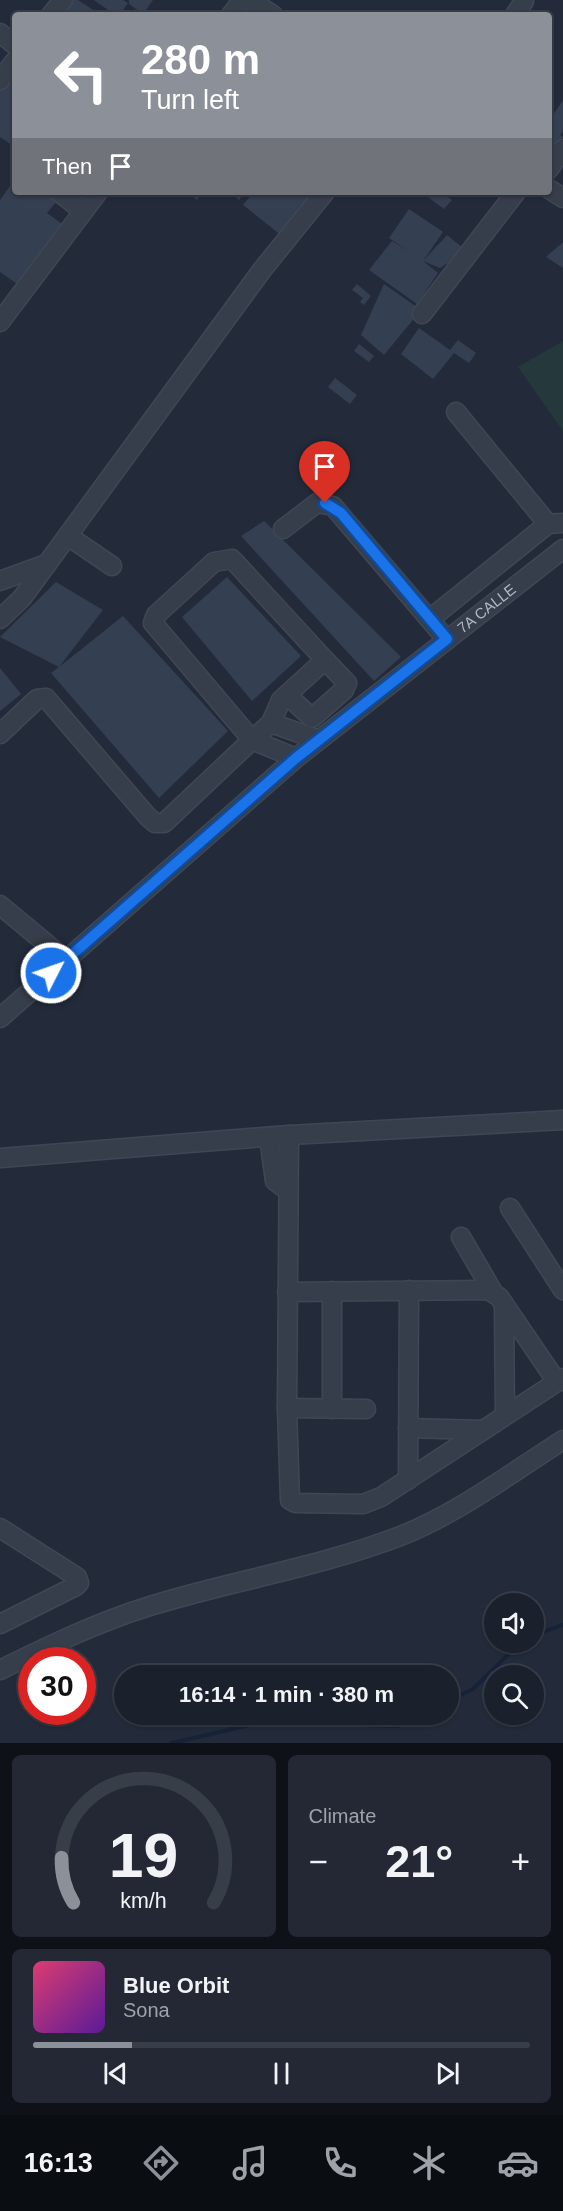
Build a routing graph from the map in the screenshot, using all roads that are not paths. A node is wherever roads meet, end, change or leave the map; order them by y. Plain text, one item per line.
1 (63, 0) edge
2 (250, 0) edge
3 (53, 12) edge
4 (268, 12) edge
5 (0, 33) edge
6 (12, 43) edge
7 (12, 65) edge
8 (0, 81) edge
9 (563, 149) edge
10 (552, 165) edge
11 (63, 195) edge
12 (95, 195) edge
13 (323, 195) edge
14 (514, 195) edge
15 (84, 211) junction
16 (6, 302) edge
17 (422, 314) dead end
18 (0, 322) edge
19 (456, 412) dead end
20 (556, 523) edge
21 (283, 529) dead end
22 (68, 536) junction
23 (563, 549) edge
24 (46, 564) junction
25 (112, 566) dead end
26 (0, 581) edge
27 (0, 619) edge
28 (430, 619) junction
29 (447, 639) junction
30 (325, 660) junction
31 (287, 695) junction
32 (272, 723) junction
33 (0, 734) edge
34 (252, 740) junction
35 (319, 740) junction
36 (296, 758) junction
37 (0, 905) edge
38 (66, 960) junction
39 (2, 1013) edge
40 (563, 1120) edge
41 (289, 1135) junction
42 (269, 1137) junction
43 (4, 1162) edge
44 (288, 1191) junction
45 (510, 1208) dead end
46 (461, 1237) dead end
47 (560, 1279) edge
48 (409, 1290) junction
49 (287, 1292) junction
50 (332, 1292) junction
51 (499, 1298) junction
52 (560, 1380) edge
53 (287, 1408) junction
54 (332, 1409) junction
55 (366, 1409) dead end
56 (505, 1414) junction
57 (408, 1428) junction
58 (481, 1430) junction
59 (563, 1440) edge
60 (408, 1480) junction
61 (0, 1527) edge
62 (0, 1624) edge
63 (0, 1670) edge

1 - 3 street
2 - 4 street
5 - 6 street
7 - 8 street
9 - 10 street
11 - 15 street
12 - 15 street
13 - 22 street
14 - 17 street
15 - 16 street
16 - 18 street
19 - 20 street
20 - 28 street
21 - 28 street
22 - 24 street
22 - 25 street
23 - 29 street, 7A CALLE
24 - 26 street
24 - 27 street
28 - 29 street
29 - 35 street, 7A CALLE
30 - 31 street
30 - 31 street
30 - 34 street
31 - 32 street
32 - 34 street
32 - 35 street
33 - 34 street
34 - 36 street
35 - 36 street, 7A CALLE
36 - 38 street, 7A CALLE
37 - 38 street
38 - 39 street, 7A CALLE
40 - 41 street
41 - 42 street
41 - 44 street
42 - 43 street
42 - 44 street
44 - 49 street
45 - 47 street
46 - 51 street
48 - 50 street
48 - 51 street
48 - 57 street
49 - 50 street
49 - 53 street
50 - 54 street
51 - 52 street
51 - 56 street
52 - 56 street
53 - 54 street
53 - 60 street
54 - 55 street
56 - 58 street
57 - 58 street
57 - 60 street
58 - 60 street
59 - 63 street
61 - 62 street

